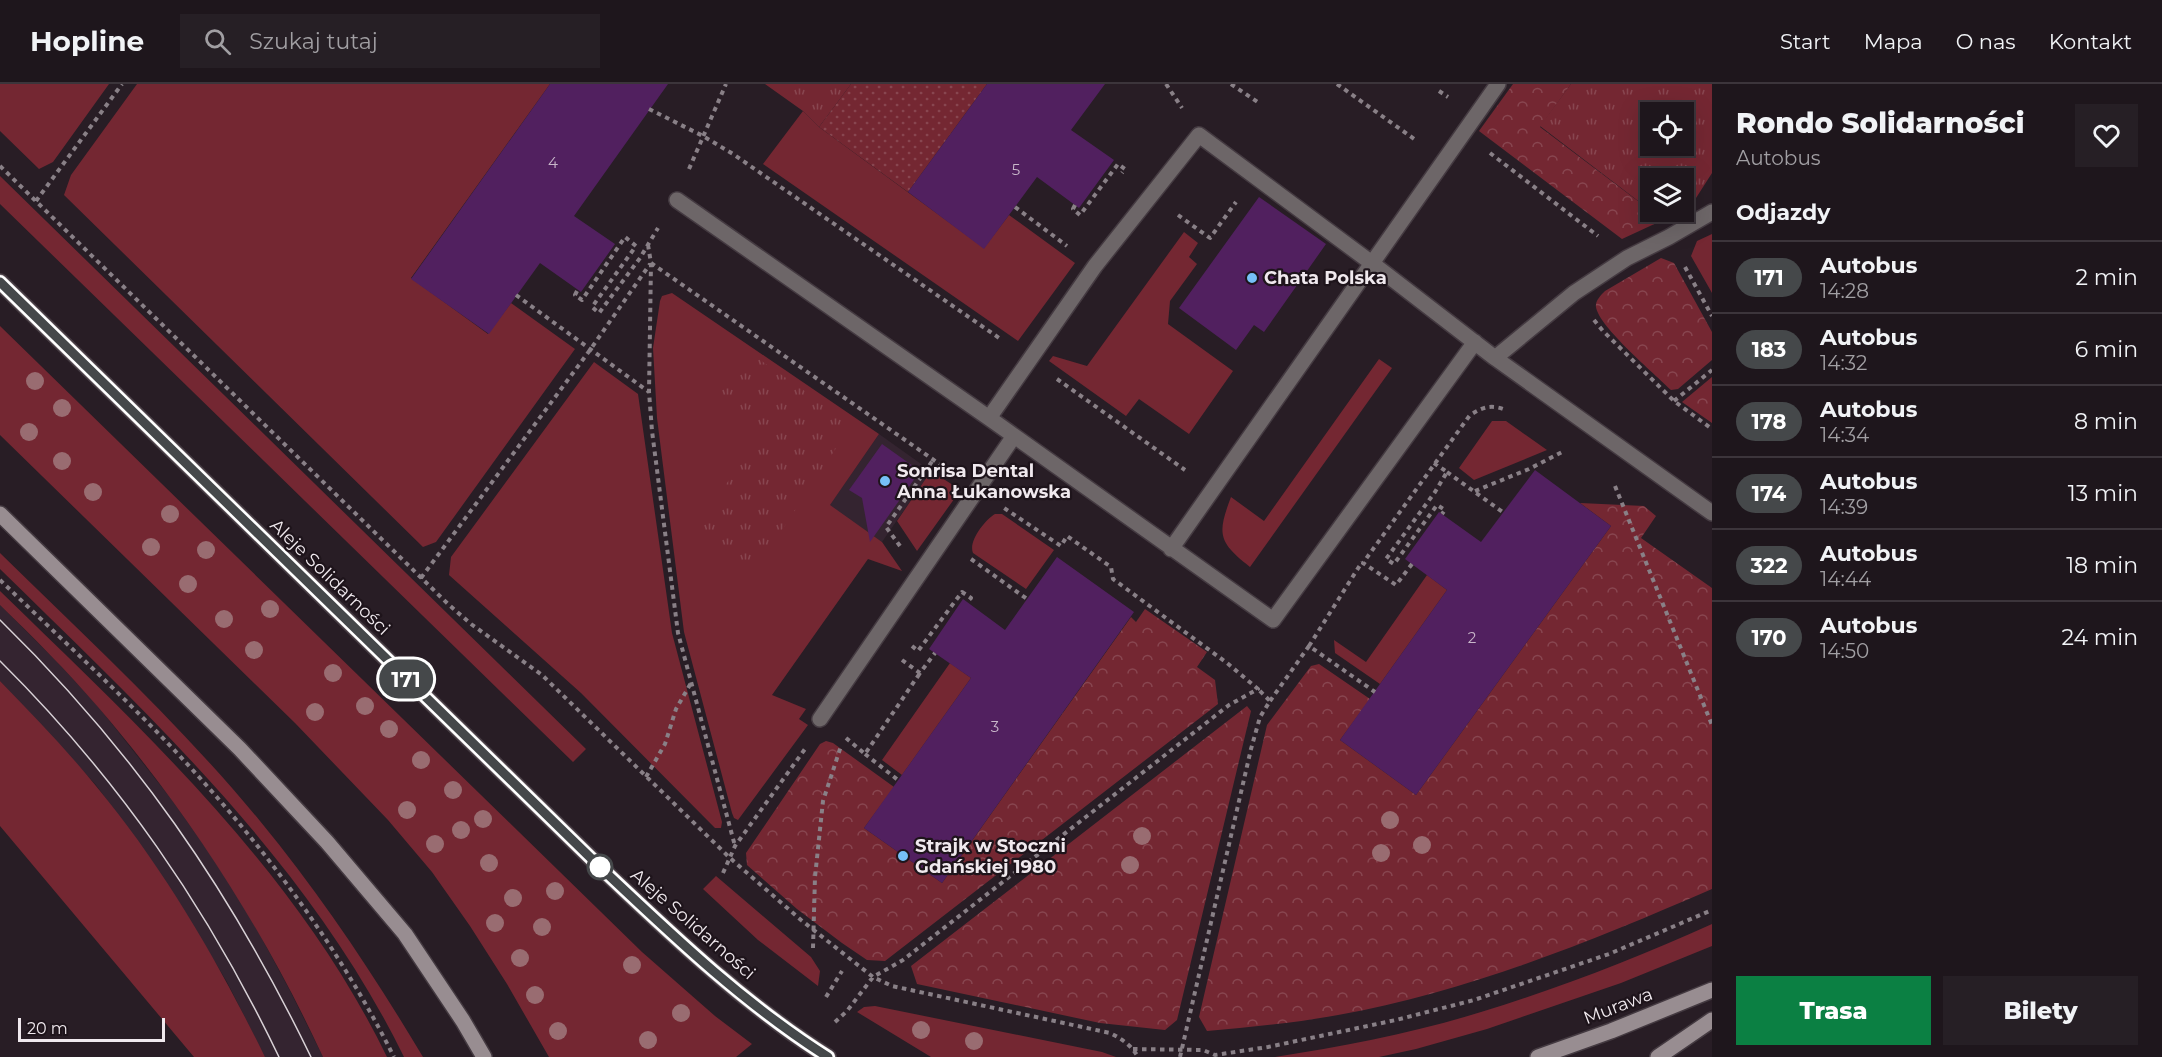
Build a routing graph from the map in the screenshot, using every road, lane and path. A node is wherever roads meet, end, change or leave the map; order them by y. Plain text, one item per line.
1 (122, 84) edge
2 (1230, 84) edge
3 (1337, 84) edge
4 (1498, 84) edge
5 (1259, 104) dead end
6 (650, 109) dead end
7 (1463, 133) junction
8 (1444, 160) junction
9 (0, 166) edge
10 (1254, 176) junction
11 (1151, 196) junction
12 (677, 200) dead end
13 (36, 201) junction
14 (1015, 207) dead end
15 (1712, 212) edge
16 (1669, 237) junction
17 (648, 244) dead end
18 (640, 258) dead end
19 (1627, 258) junction
20 (651, 263) junction
21 (1373, 264) junction
22 (1095, 266) junction
23 (0, 282) edge
24 (577, 291) dead end
25 (1574, 294) junction
26 (516, 295) dead end
27 (1712, 316) edge
28 (1475, 342) junction
29 (590, 350) junction
30 (1495, 358) junction
31 (1030, 360) junction
32 (1712, 370) edge
33 (649, 392) junction
34 (1674, 401) junction
35 (1515, 414) dead end
36 (989, 418) junction
37 (1712, 429) edge
38 (1014, 436) junction
39 (1556, 445) dead end
40 (933, 460) junction
41 (1434, 463) junction
42 (1447, 472) junction
43 (1614, 484) dead end
44 (978, 490) junction
45 (1213, 490) junction
46 (1475, 491) junction
47 (1504, 513) dead end
48 (1712, 513) edge
49 (0, 514) edge
50 (1442, 514) dead end
51 (943, 540) junction
52 (1172, 549) junction
53 (1412, 564) dead end
54 (920, 573) junction
55 (421, 578) junction
56 (0, 580) edge
57 (1027, 599) dead end
58 (873, 640) junction
59 (935, 653) dead end
60 (920, 673) junction
61 (691, 683) junction
62 (1258, 689) junction
63 (1375, 692) dead end
64 (1270, 700) junction
65 (820, 718) joint
66 (1712, 725) edge
67 (865, 754) junction
68 (646, 777) junction
69 (898, 780) dead end
70 (735, 846) junction
71 (730, 858) junction
72 (723, 873) dead end
73 (1712, 910) edge
74 (815, 932) junction
75 (813, 948) dead end
76 (842, 971) dead end
77 (873, 977) junction
78 (1712, 990) edge
79 (826, 997) dead end
80 (848, 1011) dead end
81 (1712, 1020) edge
82 (1132, 1048) junction
83 (1181, 1051) junction
84 (394, 1057) edge
85 (484, 1057) edge
86 (828, 1057) edge
87 (1138, 1057) edge
88 (1180, 1057) edge
89 (1538, 1057) edge
90 (1658, 1057) edge

1 - 13 path
2 - 5 path
3 - 8 path
4 - 7 street
6 - 31 path
7 - 8 street
7 - 19 path
8 - 21 street
9 - 13 path
10 - 11 street
10 - 11 path
10 - 21 street
11 - 22 street
12 - 36 street
13 - 55 path
14 - 22 path
15 - 16 street
16 - 19 street
16 - 27 path
17 - 20 path
18 - 24 path
19 - 25 street
20 - 29 path
20 - 33 path
20 - 40 path
21 - 28 street
21 - 45 street
22 - 31 street
23 - 86 street, Aleje Solidarności
25 - 30 street
25 - 34 path
26 - 29 path
28 - 30 street
28 - 52 street
29 - 33 path
29 - 55 path
30 - 48 street
31 - 36 street
31 - 45 path
32 - 34 path
33 - 61 path
34 - 37 path
35 - 41 path
36 - 38 street
38 - 44 street
38 - 52 street
39 - 46 path
40 - 44 path
40 - 54 path
41 - 42 path
41 - 53 path
42 - 46 path
42 - 50 path
43 - 66 path
44 - 51 street
44 - 62 path
45 - 52 street
46 - 47 path
49 - 85 street
51 - 54 street
51 - 57 path
54 - 58 street
55 - 68 path
56 - 84 path
58 - 60 path
58 - 65 street
59 - 60 path
60 - 67 path
61 - 68 path
61 - 70 path
62 - 64 path
62 - 77 path
63 - 64 path
64 - 83 path
65 - 70 path
67 - 69 path
67 - 74 path
68 - 71 path
70 - 71 path
71 - 72 path
71 - 74 path
73 - 83 path
74 - 75 path
74 - 77 path
76 - 79 path
77 - 80 path
77 - 82 path
78 - 89 street, Murawa
81 - 90 street
82 - 83 path
82 - 87 path
83 - 88 path

